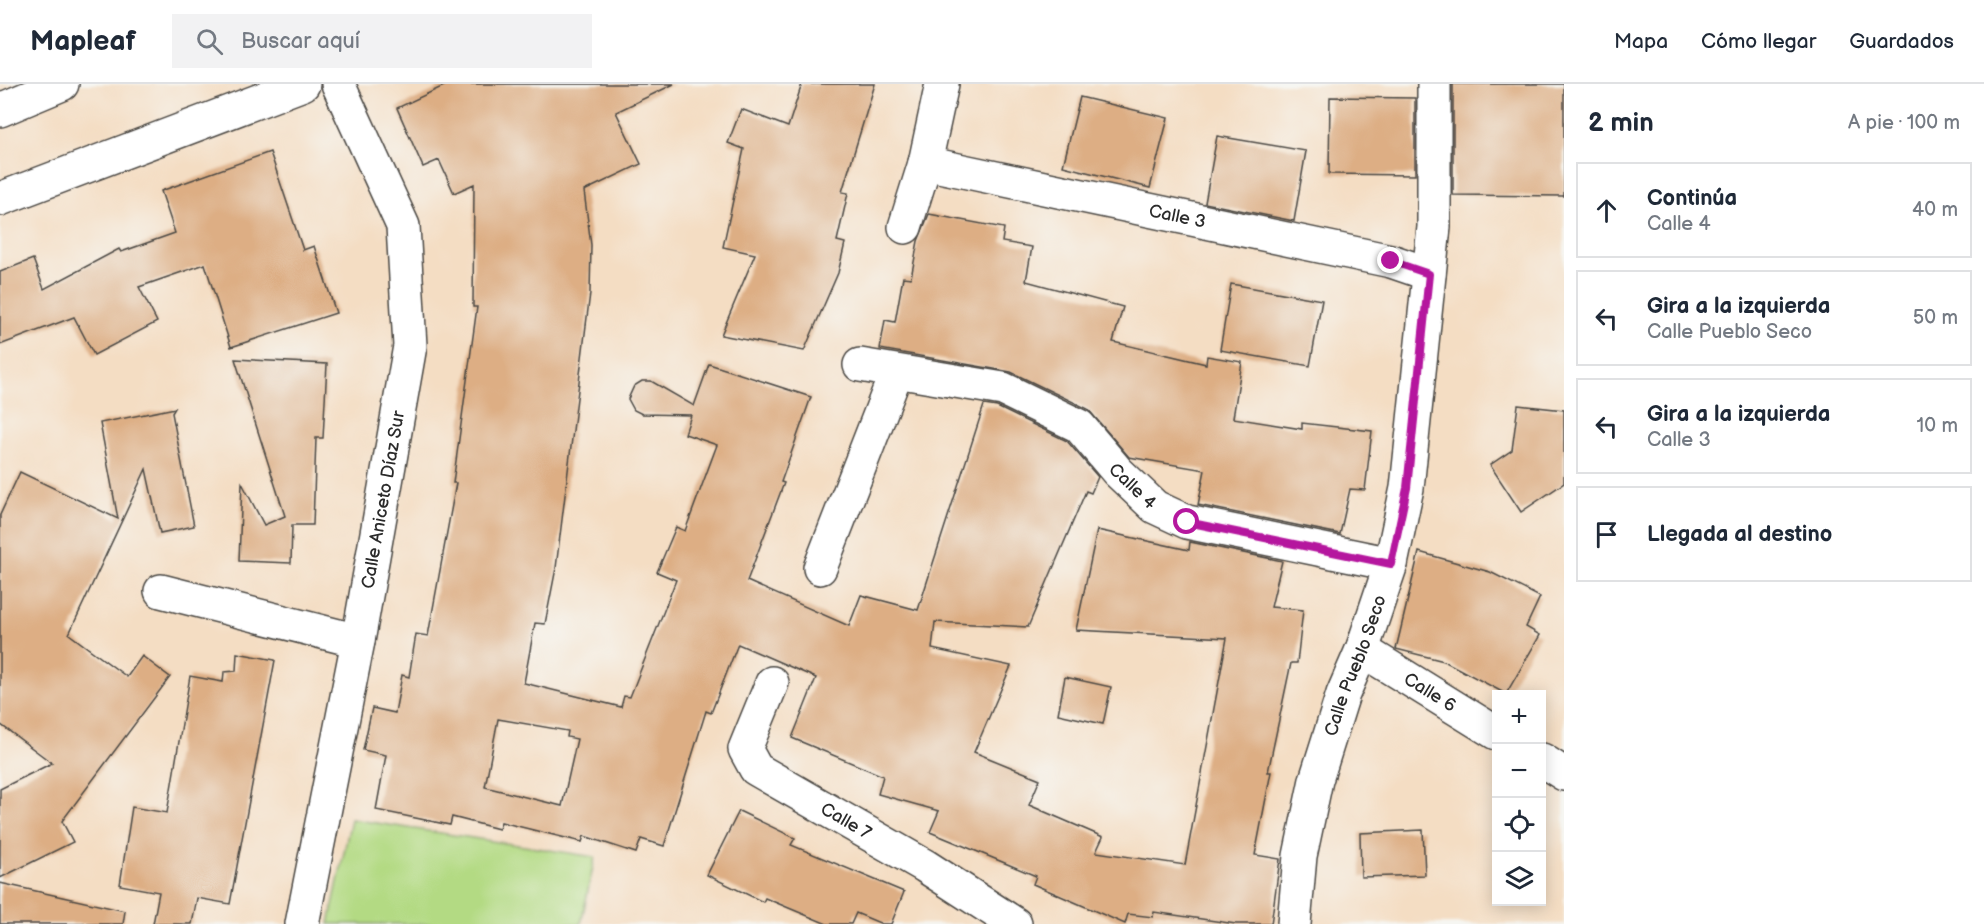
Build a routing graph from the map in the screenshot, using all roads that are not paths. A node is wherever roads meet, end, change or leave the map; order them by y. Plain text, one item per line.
1 (62, 84) edge
2 (303, 84) edge
3 (338, 84) edge
4 (942, 84) edge
5 (1434, 84) edge
6 (0, 110) edge
7 (925, 163) junction
8 (0, 200) edge
9 (905, 227) dead end
10 (1429, 274) junction
11 (860, 365) dead end
12 (896, 373) junction
13 (1391, 564) junction
14 (820, 568) dead end
15 (161, 591) dead end
16 (358, 641) junction
17 (1362, 650) junction
18 (772, 683) dead end
19 (1492, 730) edge
20 (1546, 763) edge
21 (1564, 774) edge
22 (302, 924) edge
23 (1015, 924) edge
24 (1294, 924) edge

1 - 6 street
2 - 8 street
3 - 16 street, Calle Aniceto Díaz Sur
4 - 7 street
5 - 10 street, Calle Pueblo Seco
7 - 9 street
7 - 10 street, Calle 3
10 - 13 street, Calle Pueblo Seco
11 - 12 street, Calle 4
12 - 13 street, Calle 4
12 - 14 street
13 - 17 street, Calle Pueblo Seco
15 - 16 street
16 - 22 street, Calle Aniceto Díaz Sur
17 - 19 street, Calle 6
17 - 24 street, Calle Pueblo Seco
18 - 23 street, Calle 7
20 - 21 street

